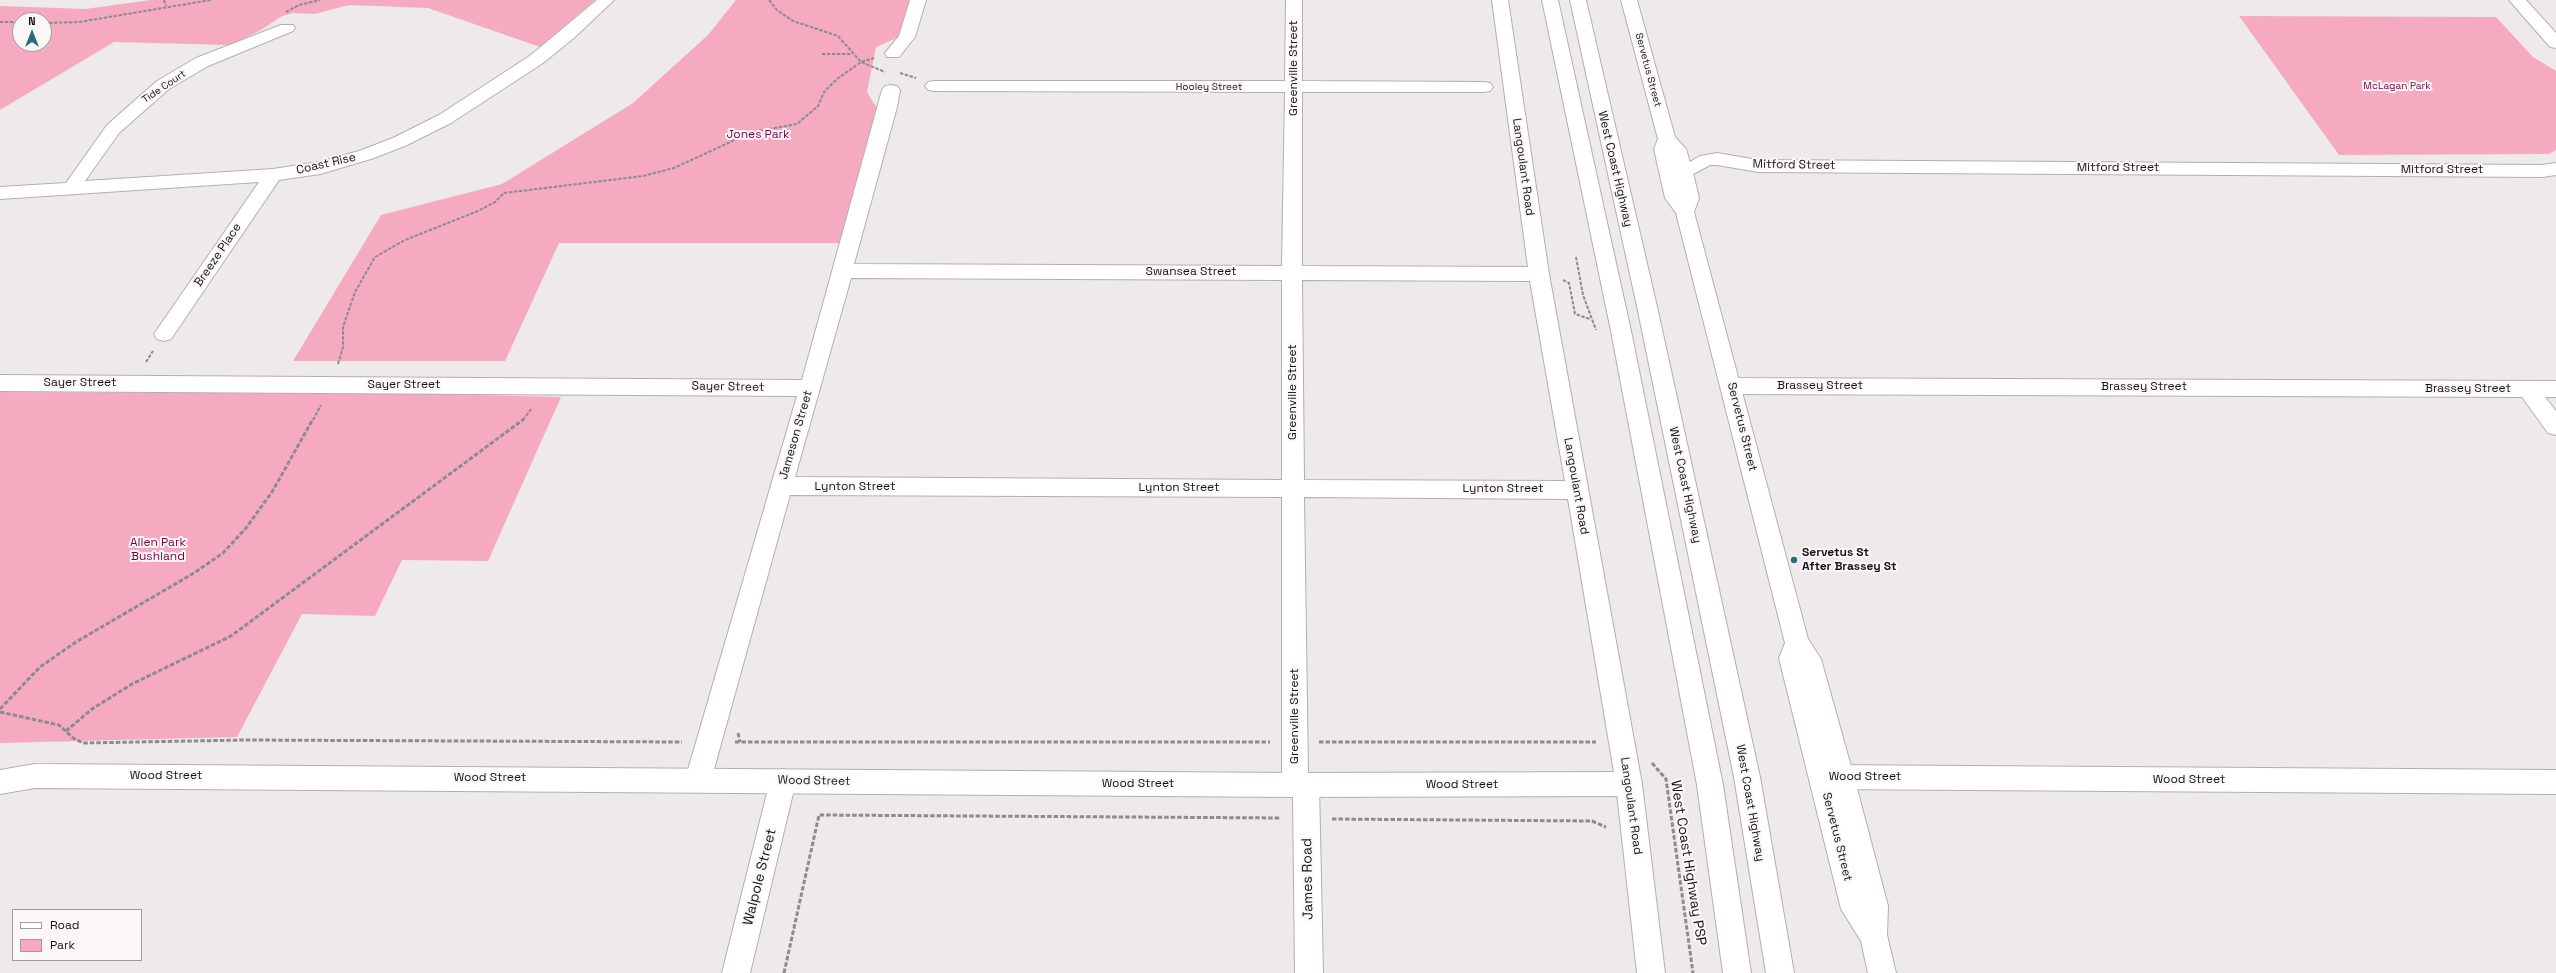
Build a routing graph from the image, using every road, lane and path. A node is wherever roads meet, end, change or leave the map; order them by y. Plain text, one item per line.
1 (164, 0) edge
2 (211, 0) edge
3 (320, 0) edge
4 (606, 0) edge
5 (769, 0) edge
6 (918, 0) edge
7 (1294, 0) edge
8 (1500, 0) edge
9 (1550, 0) edge
10 (1578, 0) edge
11 (1629, 0) edge
12 (2517, 0) edge
13 (166, 6) junction
14 (0, 22) edge
15 (12, 22) edge
16 (52, 23) edge
17 (287, 28) joint
18 (2556, 43) edge
19 (893, 53) joint
20 (822, 54) dead end
21 (851, 54) junction
22 (861, 62) junction
23 (892, 78) junction
24 (927, 84) joint
25 (1484, 87) dead end
26 (1295, 88) junction
27 (1667, 139) junction
28 (2556, 169) edge
29 (1684, 173) junction
30 (272, 175) junction
31 (72, 187) junction
32 (0, 193) edge
33 (1685, 212) junction
34 (1576, 258) dead end
35 (843, 271) junction
36 (1292, 273) junction
37 (1548, 275) junction
38 (1590, 319) junction
39 (1596, 331) dead end
40 (164, 334) joint
41 (142, 368) dead end
42 (0, 383) edge
43 (332, 385) junction
44 (1731, 386) junction
45 (809, 388) junction
46 (2528, 389) junction
47 (2556, 389) edge
48 (536, 401) dead end
49 (2556, 427) edge
50 (782, 486) junction
51 (1294, 488) junction
52 (1577, 490) junction
53 (0, 709) edge
54 (0, 712) edge
55 (738, 728) dead end
56 (66, 731) junction
57 (709, 742) junction
58 (740, 742) junction
59 (1295, 742) junction
60 (1628, 742) junction
61 (1832, 777) junction
62 (698, 780) junction
63 (783, 781) junction
64 (0, 782) edge
65 (2556, 782) edge
66 (1629, 784) junction
67 (1300, 785) junction
68 (1307, 819) junction
69 (1606, 827) dead end
70 (736, 973) edge
71 (784, 973) edge
72 (1309, 973) edge
73 (1651, 973) edge
74 (1693, 973) edge
75 (1737, 973) edge
76 (1780, 973) edge
77 (1882, 973) edge

1 - 13 path
2 - 13 path
3 - 17 path
4 - 30 main road, Coast Rise
5 - 21 path
6 - 19 main road
7 - 26 main road, Greenville Street
8 - 37 main road, Langoulant Road
9 - 75 main road
10 - 76 main road, West Coast Highway
11 - 27 main road, Servetus Street
12 - 18 main road
13 - 16 path
14 - 15 path
17 - 31 main road, Tide Court
19 - 22 path
20 - 21 path
21 - 22 path
22 - 23 path
22 - 43 path
23 - 24 path
23 - 35 main road, Jameson Street
24 - 26 main road, Hooley Street
25 - 26 main road, Hooley Street
26 - 36 main road, Greenville Street
27 - 29 main road, Servetus Street
27 - 33 main road, Servetus Street
28 - 29 main road, Mitford Street
29 - 33 main road, Servetus Street
30 - 31 main road, Coast Rise
30 - 40 main road, Breeze Place
31 - 32 main road, Coast Rise
33 - 44 main road, Servetus Street
34 - 38 path
35 - 36 main road, Swansea Street
35 - 45 main road, Jameson Street
36 - 37 main road, Swansea Street
36 - 51 main road, Greenville Street
37 - 38 path
37 - 52 main road, Langoulant Road
38 - 39 path
40 - 41 path
42 - 43 main road, Sayer Street
43 - 45 main road, Sayer Street
43 - 53 path
44 - 46 main road, Brassey Street
44 - 61 main road, Servetus Street
45 - 50 main road, Jameson Street
46 - 47 main road, Brassey Street
46 - 49 main road
48 - 56 path
50 - 51 main road, Lynton Street
50 - 57 main road, Jameson Street
51 - 52 main road, Lynton Street
51 - 59 main road, Greenville Street
52 - 60 main road, Langoulant Road
54 - 56 path
55 - 58 path
56 - 57 path
57 - 58 path
57 - 62 main road, Jameson Street
58 - 59 path
59 - 60 path
59 - 67 main road, Greenville Street
60 - 66 main road, Langoulant Road
60 - 74 path, West Coast Highway PSP
61 - 65 main road, Wood Street
61 - 77 main road, Servetus Street
62 - 63 main road, Wood Street
62 - 64 main road, Wood Street
63 - 67 main road, Wood Street
63 - 70 main road, Walpole Street
66 - 67 main road, Wood Street
66 - 73 main road, Langoulant Road
67 - 68 main road, James Road
68 - 69 path
68 - 71 path
68 - 72 main road, James Road

